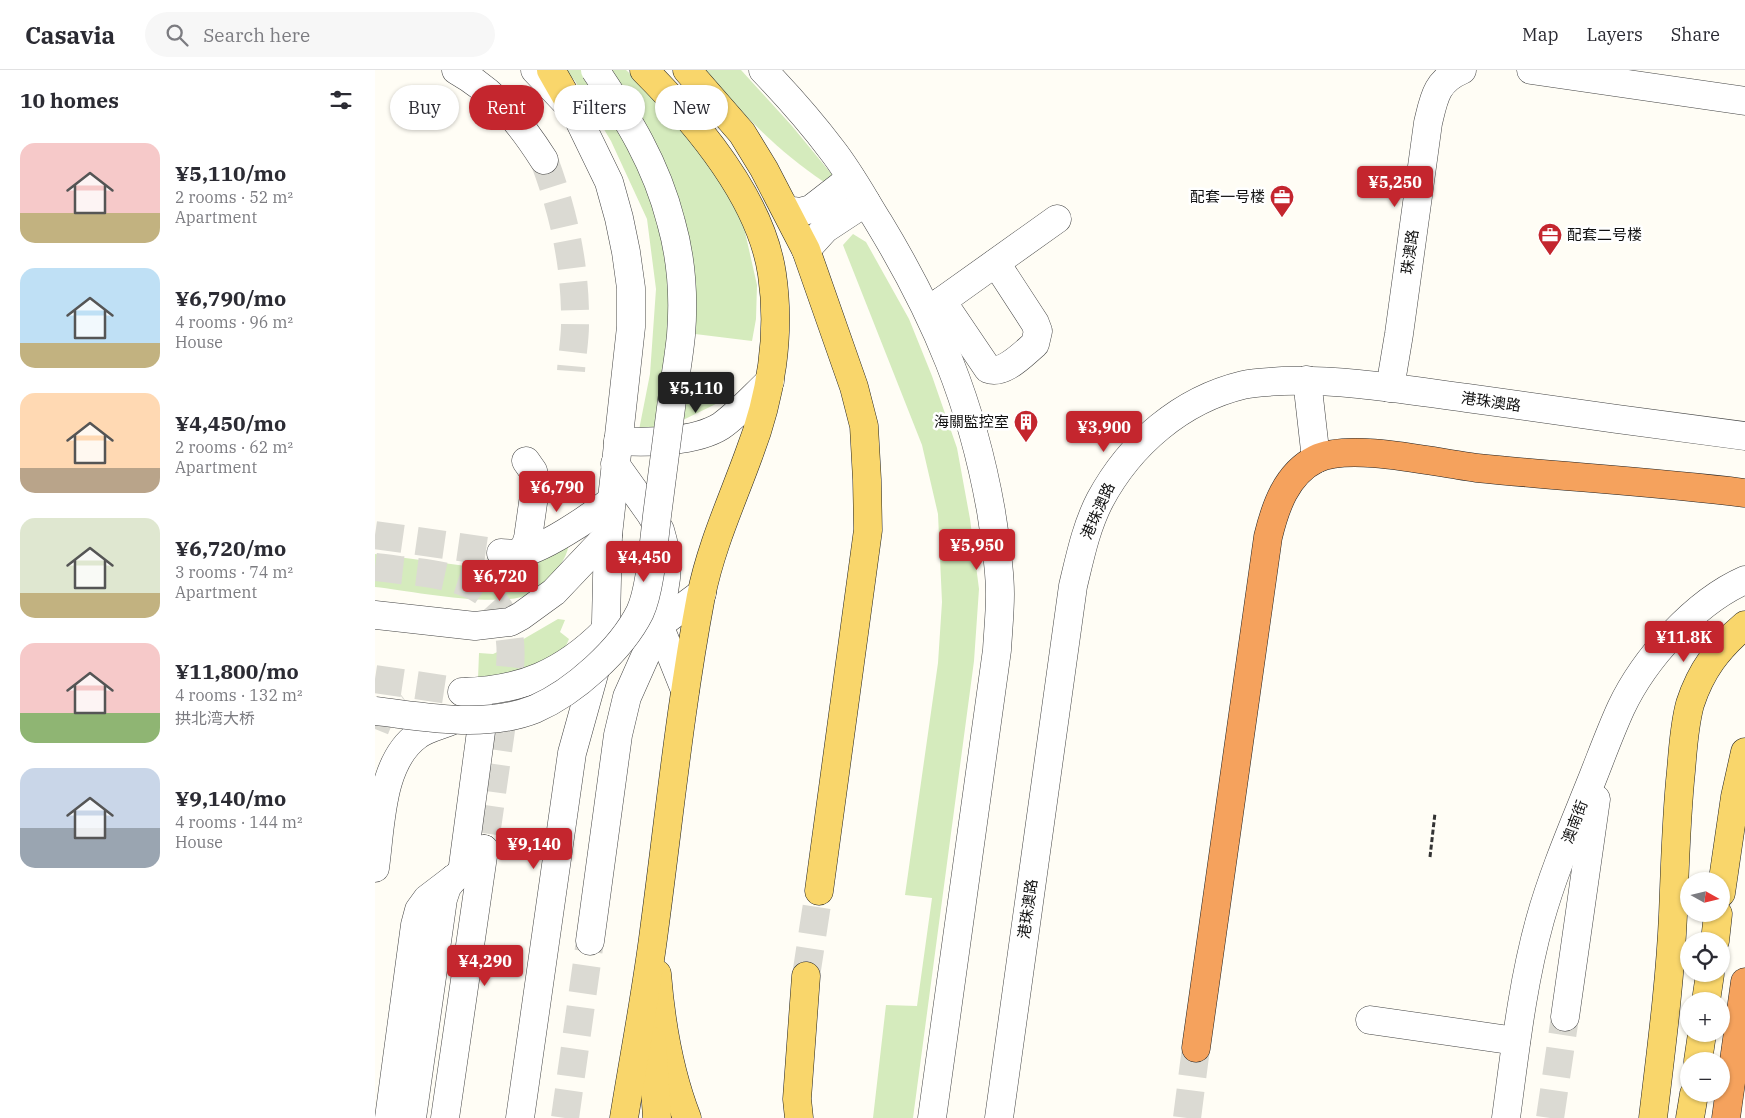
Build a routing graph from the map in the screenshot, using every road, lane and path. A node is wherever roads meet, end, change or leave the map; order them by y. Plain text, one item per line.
1 (456, 70) edge
2 (521, 70) edge
3 (535, 70) edge
4 (595, 70) edge
5 (644, 70) edge
6 (687, 70) edge
7 (763, 70) edge
8 (1462, 70) edge
9 (1531, 70) edge
10 (553, 81) edge
11 (1745, 101) edge
12 (584, 130) edge
13 (544, 160) tunnel mouth
14 (851, 178) junction
15 (866, 202) junction
16 (784, 206) junction
17 (1057, 219) dead end
18 (807, 250) junction
19 (996, 263) junction
20 (935, 306) junction
21 (1307, 380) junction
22 (770, 381) junction
23 (1389, 388) junction
24 (1745, 436) edge
25 (617, 452) junction
26 (1316, 459) junction
27 (526, 461) dead end
28 (1745, 493) edge
29 (611, 501) junction
30 (608, 535) junction
31 (1745, 580) edge
32 (702, 592) junction
33 (375, 615) edge
34 (659, 625) junction
35 (1745, 625) edge
36 (605, 631) junction
37 (685, 690) junction
38 (375, 711) edge
39 (453, 720) junction
40 (1745, 752) edge
41 (1602, 756) junction
42 (1435, 813) dead end
43 (1430, 857) dead end
44 (375, 868) edge
45 (1724, 872) edge
46 (458, 876) junction
47 (819, 891) tunnel mouth
48 (654, 935) junction
49 (590, 941) tunnel mouth
50 (806, 976) tunnel mouth
51 (1745, 982) edge
52 (1565, 1017) tunnel mouth
53 (1369, 1020) dead end
54 (1516, 1041) junction
55 (1196, 1048) tunnel mouth
56 (1693, 1102) edge
57 (389, 1118) edge
58 (412, 1118) edge
59 (445, 1118) edge
60 (520, 1118) edge
61 (624, 1118) edge
62 (657, 1118) edge
63 (687, 1118) edge
64 (799, 1118) edge
65 (932, 1118) edge
66 (999, 1118) edge
67 (1506, 1118) edge
68 (1653, 1118) edge
69 (1690, 1118) edge
70 (1727, 1118) edge

1 - 13 street
2 - 10 street
3 - 10 street
4 - 39 street, bridge
5 - 22 main road
6 - 16 main road
7 - 14 street
8 - 23 street, 珠澳路
9 - 11 street
12 - 25 street
14 - 15 street
14 - 16 street
15 - 18 street
15 - 20 street
16 - 18 main road
17 - 19 street
18 - 47 main road
19 - 20 street
19 - 20 street
20 - 65 street
21 - 23 street, 港珠澳路
21 - 26 street
21 - 66 street, 港珠澳路
22 - 25 street
22 - 32 main road
23 - 24 street, 港珠澳路
25 - 29 street
25 - 34 street
26 - 28 highway
26 - 55 highway
27 - 29 street
29 - 30 street
30 - 33 street
30 - 36 street
31 - 41 street, 澳南街
32 - 34 street
32 - 37 main road
34 - 37 street
34 - 49 street
35 - 68 main road
36 - 46 street
36 - 60 street
37 - 48 main road
38 - 39 street, bridge
39 - 44 street
40 - 45 main road
41 - 52 street
41 - 54 street, 澳南街
42 - 43 path
46 - 57 street
46 - 58 street
46 - 59 street
48 - 61 main road
48 - 62 main road
48 - 63 main road
50 - 64 main road
51 - 70 highway
53 - 54 street
54 - 67 street, 澳南街
56 - 69 main road

